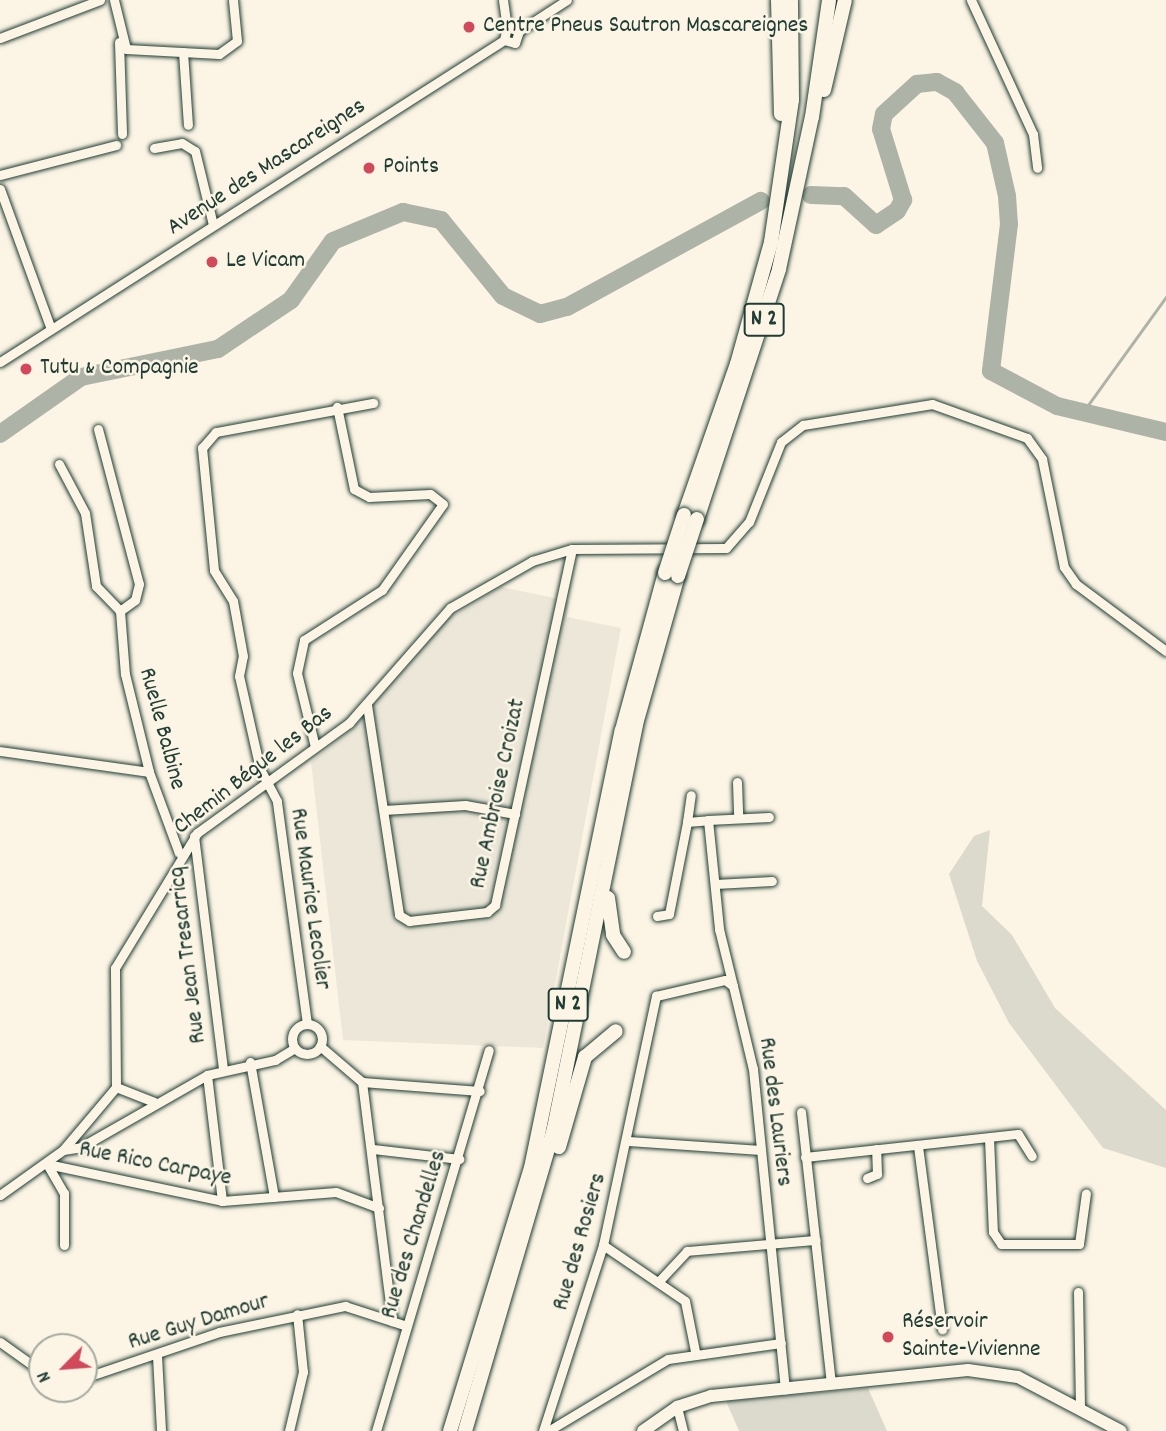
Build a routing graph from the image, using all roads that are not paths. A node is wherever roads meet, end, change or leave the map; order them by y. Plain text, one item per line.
1 (100, 0) edge
2 (114, 0) edge
3 (233, 0) edge
4 (502, 0) edge
5 (567, 0) edge
6 (778, 0) edge
7 (791, 0) edge
8 (828, 0) edge
9 (845, 0) edge
10 (971, 0) edge
11 (507, 27) junction
12 (519, 31) junction
13 (0, 38) edge
14 (118, 38) junction
15 (504, 40) junction
16 (183, 52) junction
17 (812, 117) junction
18 (188, 125) dead end
19 (122, 134) dead end
20 (116, 145) dead end
21 (154, 148) dead end
22 (1037, 168) dead end
23 (0, 175) edge
24 (0, 189) edge
25 (213, 225) junction
26 (771, 242) junction
27 (51, 329) junction
28 (0, 362) edge
29 (373, 403) dead end
30 (337, 407) junction
31 (98, 429) dead end
32 (60, 464) dead end
33 (690, 517) junction
34 (572, 549) junction
35 (671, 575) junction
36 (120, 611) junction
37 (1166, 651) edge
38 (367, 705) junction
39 (315, 747) junction
40 (0, 751) edge
41 (149, 772) junction
42 (737, 782) dead end
43 (266, 783) junction
44 (691, 796) dead end
45 (384, 810) junction
46 (516, 814) junction
47 (769, 817) dead end
48 (738, 818) junction
49 (708, 820) junction
50 (687, 822) junction
51 (194, 836) junction
52 (179, 853) junction
53 (607, 873) junction
54 (772, 881) dead end
55 (715, 884) junction
56 (657, 916) dead end
57 (624, 953) dead end
58 (733, 986) junction
59 (307, 1024) junction
60 (616, 1031) dead end
61 (320, 1046) junction
62 (295, 1048) junction
63 (489, 1050) dead end
64 (250, 1062) junction
65 (223, 1070) junction
66 (207, 1076) junction
67 (362, 1082) junction
68 (116, 1087) junction
69 (480, 1091) junction
70 (154, 1102) junction
71 (801, 1112) dead end
72 (989, 1138) junction
73 (628, 1141) junction
74 (918, 1146) junction
75 (373, 1149) junction
76 (876, 1149) junction
77 (63, 1150) junction
78 (761, 1150) junction
79 (1032, 1156) dead end
80 (804, 1157) junction
81 (459, 1159) junction
82 (47, 1164) junction
83 (867, 1178) dead end
84 (1086, 1193) dead end
85 (0, 1195) edge
86 (274, 1197) junction
87 (222, 1201) junction
88 (534, 1206) junction
89 (379, 1208) junction
90 (816, 1240) junction
91 (771, 1244) junction
92 (64, 1245) dead end
93 (603, 1245) junction
94 (660, 1280) junction
95 (1078, 1292) dead end
96 (297, 1314) junction
97 (392, 1321) junction
98 (407, 1326) junction
99 (942, 1329) dead end
100 (0, 1342) edge
101 (781, 1343) junction
102 (695, 1351) junction
103 (157, 1356) junction
104 (28, 1363) edge
105 (98, 1374) edge
106 (831, 1384) junction
107 (785, 1388) junction
108 (677, 1407) junction
109 (1080, 1409) junction
110 (161, 1431) edge
111 (289, 1431) edge
112 (376, 1431) edge
113 (450, 1431) edge
114 (464, 1431) edge
115 (543, 1431) edge
116 (548, 1431) edge
117 (643, 1431) edge
118 (683, 1431) edge
119 (1121, 1431) edge

1 - 13 street
2 - 14 street
3 - 16 street
4 - 11 street
5 - 12 street
6 - 26 highway
7 - 26 highway, N 2
8 - 17 highway, N 2
9 - 17 highway
10 - 22 street
11 - 12 street
11 - 15 street
12 - 15 street, Avenue des Mascareignes
14 - 16 street
14 - 19 street
15 - 25 street, Avenue des Mascareignes
16 - 18 street
17 - 33 highway, N 2
20 - 23 street
21 - 25 street
24 - 27 street
25 - 27 street, Avenue des Mascareignes
26 - 33 highway, N 2
27 - 28 street, Avenue des Mascareignes
29 - 30 street
30 - 39 street
30 - 43 street, Rue Maurice Lecolier
31 - 36 street
32 - 36 street
33 - 35 highway, N 2, bridge
34 - 37 street, Chemin Bégue les Bas
34 - 38 street, Chemin Bégue les Bas
34 - 46 street, Rue Ambroise Croizat
35 - 53 highway, N 2
35 - 113 highway, N 2
36 - 41 street, Ruelle Balbine
38 - 39 street, Chemin Bégue les Bas
38 - 45 street, Rue Ambroise Croizat
39 - 43 street, Chemin Bégue les Bas
40 - 41 street
41 - 52 street, Ruelle Balbine
42 - 48 street
43 - 51 street, Chemin Bégue les Bas
43 - 59 street, Rue Maurice Lecolier
44 - 50 street
45 - 46 street
45 - 46 street, Rue Ambroise Croizat
47 - 48 street
48 - 49 street
49 - 50 street
49 - 55 street, Rue des Lauriers
50 - 56 street
51 - 52 street, Chemin Bégue les Bas
51 - 65 street, Rue Jean Tresarricq
52 - 68 street, Chemin Bégue les Bas
53 - 57 highway
53 - 88 highway, N 2
54 - 55 street
55 - 58 street, Rue des Lauriers
58 - 73 street, Rue des Rosiers
58 - 78 street, Rue des Lauriers
59 - 61 street
59 - 62 street
60 - 88 highway
61 - 62 street
61 - 67 street
62 - 64 street
63 - 69 street, Rue des Chandelles
64 - 65 street
64 - 86 street
65 - 66 street
66 - 70 street
66 - 87 street
67 - 69 street
67 - 75 street
68 - 70 street
68 - 77 street
69 - 81 street, Rue des Chandelles
70 - 77 street
71 - 80 street
72 - 74 street
72 - 79 street
72 - 84 street
73 - 78 street
73 - 93 street, Rue des Rosiers
74 - 76 street
74 - 99 street
75 - 81 street
75 - 89 street
76 - 80 street
76 - 83 street
77 - 82 street
78 - 91 street, Rue des Lauriers
80 - 90 street
81 - 98 street, Rue des Chandelles
82 - 85 street
82 - 87 street, Rue Rico Carpaye
82 - 92 street
86 - 87 street, Rue Rico Carpaye
86 - 89 street, Rue Rico Carpaye
88 - 114 highway, N 2
89 - 97 street
90 - 91 street
90 - 106 street
91 - 94 street
91 - 101 street, Rue des Lauriers
93 - 94 street
93 - 115 street, Rue des Rosiers
94 - 102 street
95 - 109 street
96 - 97 street, Rue Guy Damour
96 - 103 street, Rue Guy Damour
96 - 111 street
97 - 98 street, Rue Guy Damour
98 - 112 street, Rue des Chandelles
100 - 104 street
101 - 102 street
101 - 107 street, Rue des Lauriers
102 - 116 street
103 - 105 street, Rue Guy Damour
103 - 110 street
106 - 107 main road
106 - 109 main road
107 - 108 main road
108 - 117 main road
108 - 118 street
109 - 119 main road

